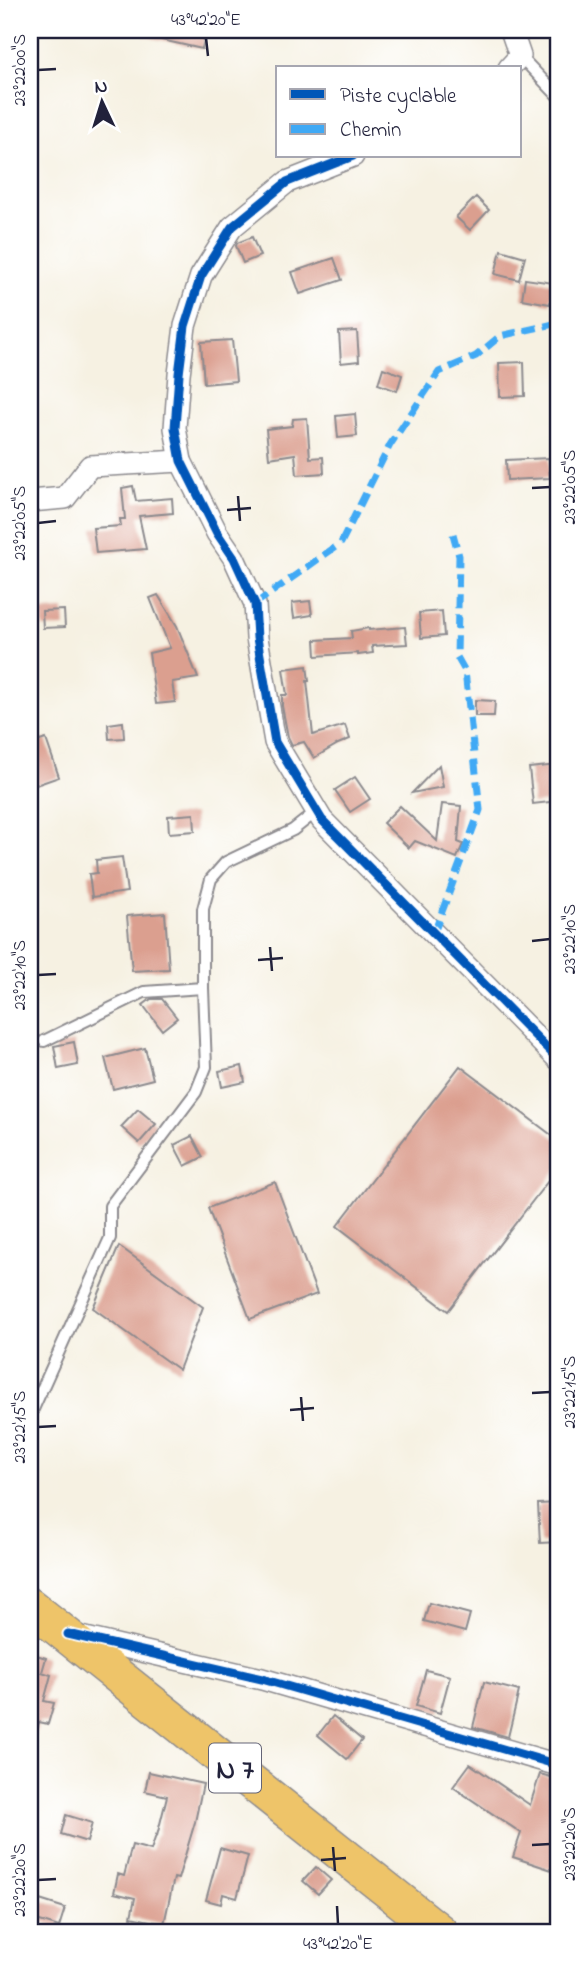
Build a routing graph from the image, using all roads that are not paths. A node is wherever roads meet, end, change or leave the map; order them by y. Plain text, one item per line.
1 (511, 30) edge
2 (515, 62) edge
3 (522, 68) edge
4 (558, 96) edge
5 (348, 158) edge
6 (181, 461) junction
7 (30, 501) edge
8 (317, 811) junction
9 (203, 988) junction
10 (44, 1041) dead end
11 (558, 1059) edge
12 (30, 1416) edge
13 (30, 1606) edge
14 (68, 1634) junction
15 (558, 1765) edge
16 (439, 1932) edge

1 - 2 street
3 - 4 lane
5 - 6 street
6 - 7 street
6 - 8 street
8 - 9 lane
8 - 11 street
9 - 10 lane
9 - 12 lane
13 - 14 main road, N 7
14 - 15 street
14 - 16 main road, N 7

